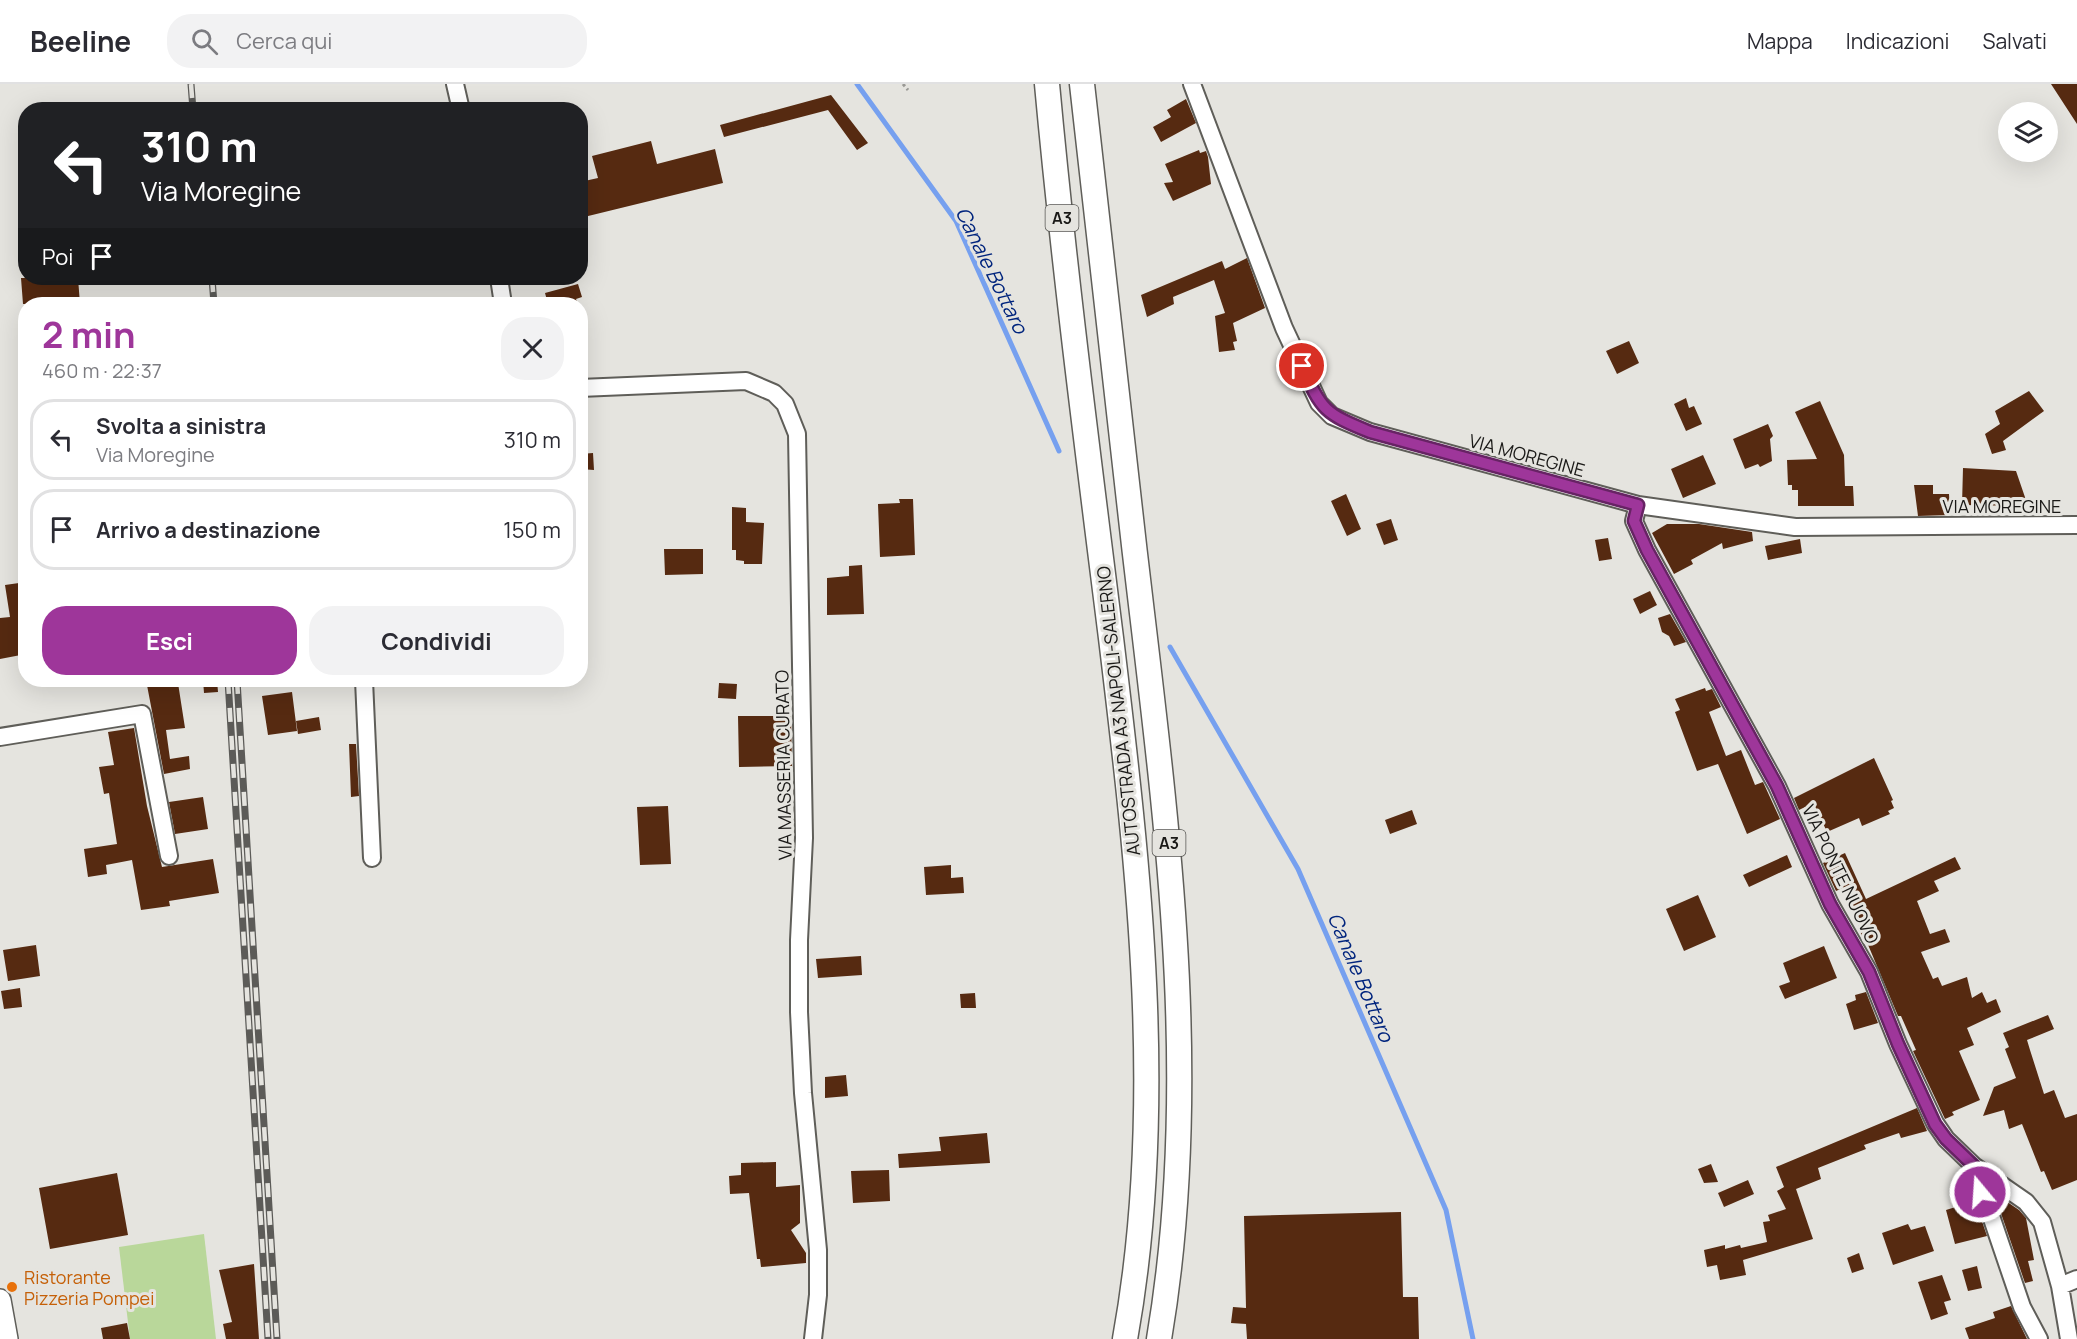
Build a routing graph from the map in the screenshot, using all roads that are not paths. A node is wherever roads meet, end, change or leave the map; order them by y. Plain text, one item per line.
1 (454, 84) edge
2 (1047, 84) edge
3 (1082, 84) edge
4 (1192, 84) edge
5 (459, 102) edge
6 (588, 388) edge
7 (1638, 505) junction
8 (2077, 525) edge
9 (364, 687) edge
10 (0, 737) edge
11 (169, 856) dead end
12 (372, 858) dead end
13 (1974, 1166) junction
14 (1179, 1173) junction
15 (2077, 1279) edge
16 (2060, 1286) junction
17 (0, 1300) edge
18 (7, 1339) edge
19 (813, 1339) edge
20 (1125, 1339) edge
21 (1159, 1339) edge
22 (1177, 1339) edge
23 (2039, 1339) edge
24 (2069, 1339) edge

1 - 5 street
2 - 20 highway, AUTOSTRADA A3 NAPOLI-SALERNO / A3
3 - 14 highway, AUTOSTRADA A3 NAPOLI-SALERNO / A3
4 - 7 street, VIA MOREGINE
6 - 19 street, VIA MASSERIA CURATO
7 - 8 street, VIA MOREGINE
7 - 13 street, VIA PONTE NUOVO
9 - 12 street
10 - 11 street
13 - 16 street, VIA PONTE NUOVO
13 - 23 street
14 - 21 highway, AUTOSTRADA A3 NAPOLI-SALERNO / A3
14 - 22 highway
15 - 16 street
16 - 24 street, VIA PONTE NUOVO
17 - 18 main road

